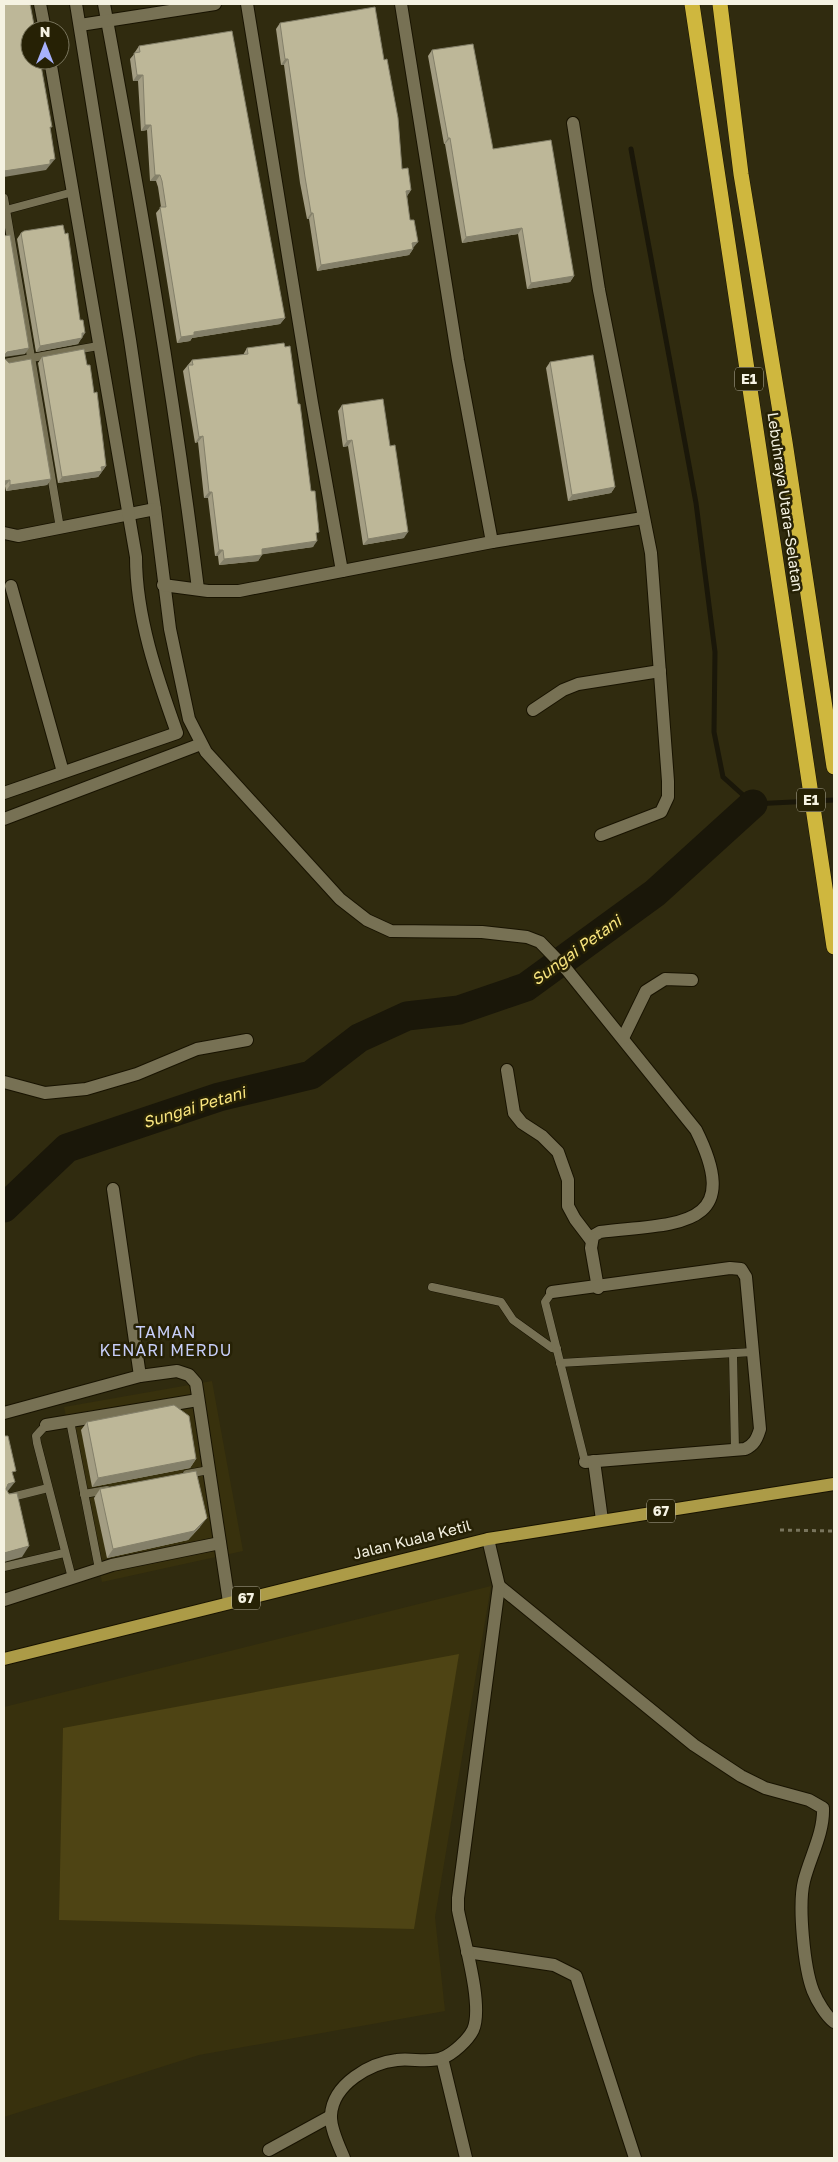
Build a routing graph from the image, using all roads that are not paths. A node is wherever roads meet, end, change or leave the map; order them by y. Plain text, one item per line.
1 (40, 4) edge
2 (76, 4) edge
3 (104, 4) edge
4 (215, 4) edge
5 (247, 4) edge
6 (401, 4) edge
7 (692, 4) edge
8 (720, 4) edge
9 (43, 20) edge
10 (108, 22) junction
11 (80, 25) junction
12 (52, 70) edge
13 (573, 123) dead end
14 (73, 192) junction
15 (4, 198) edge
16 (6, 210) junction
17 (98, 346) junction
18 (31, 358) junction
19 (4, 363) edge
20 (155, 509) junction
21 (128, 515) junction
22 (643, 518) junction
23 (60, 528) junction
24 (4, 533) edge
25 (492, 542) junction
26 (342, 571) junction
27 (163, 585) junction
28 (11, 586) dead end
29 (198, 589) junction
30 (660, 671) junction
31 (533, 710) dead end
32 (192, 729) junction
33 (177, 733) junction
34 (201, 744) junction
35 (833, 759) edge
36 (63, 772) junction
37 (4, 793) edge
38 (4, 819) edge
39 (601, 836) dead end
40 (834, 947) edge
41 (692, 980) dead end
42 (623, 1038) junction
43 (247, 1040) dead end
44 (507, 1070) dead end
45 (4, 1082) edge
46 (113, 1190) dead end
47 (592, 1240) junction
48 (432, 1287) dead end
49 (598, 1288) junction
50 (552, 1292) joint
51 (557, 1349) junction
52 (753, 1352) junction
53 (733, 1353) junction
54 (560, 1362) junction
55 (140, 1376) junction
56 (198, 1400) junction
57 (4, 1413) edge
58 (70, 1421) junction
59 (46, 1425) joint
60 (735, 1450) junction
61 (589, 1462) junction
62 (209, 1470) junction
63 (180, 1476) edge
64 (834, 1484) edge
65 (48, 1488) junction
66 (113, 1488) edge
67 (84, 1494) junction
68 (4, 1499) edge
69 (602, 1520) junction
70 (488, 1539) junction
71 (220, 1543) junction
72 (64, 1552) junction
73 (4, 1567) edge
74 (99, 1569) junction
75 (72, 1578) junction
76 (499, 1586) junction
77 (4, 1600) edge
78 (228, 1602) junction
79 (4, 1659) edge
80 (467, 1952) junction
81 (834, 2022) edge
82 (442, 2058) junction
83 (330, 2116) junction
84 (269, 2150) dead end
85 (344, 2158) edge
86 (466, 2158) edge
87 (635, 2158) edge

1 - 9 street
2 - 11 street
3 - 10 street
4 - 10 street
5 - 26 street
6 - 25 street
7 - 40 highway, Lebuhraya Utara–Selatan / E1
8 - 35 highway, Lebuhraya Utara–Selatan / E1
10 - 11 street
10 - 29 street
11 - 20 street
12 - 14 street
13 - 22 street
14 - 16 lane
14 - 17 street
15 - 16 lane
16 - 18 lane
17 - 18 lane
17 - 21 street
18 - 19 lane
18 - 23 lane
20 - 21 street
20 - 27 street
21 - 23 street
21 - 33 street
22 - 25 street
22 - 30 street
23 - 24 street
25 - 26 street
26 - 29 street
27 - 29 street
27 - 32 street
28 - 36 street
30 - 31 street
30 - 39 street
32 - 33 street
32 - 34 street
33 - 36 street
34 - 38 street
34 - 42 street
36 - 37 street
41 - 42 street
42 - 47 street
43 - 45 street
44 - 47 street
46 - 55 street
47 - 49 street
48 - 51 lane
49 - 50 street
49 - 52 street
50 - 51 lane
51 - 54 lane
52 - 53 lane
52 - 60 street
53 - 54 lane
53 - 60 lane
54 - 61 lane
55 - 56 street
55 - 57 street
56 - 58 street
56 - 62 street
58 - 59 street
58 - 67 lane
59 - 65 lane
60 - 61 street
61 - 69 street
62 - 63 lane
62 - 71 street
64 - 69 main road, Jalan Kuala Ketil / 67
65 - 68 lane
65 - 72 lane
66 - 67 lane
67 - 74 lane
69 - 70 main road, Jalan Kuala Ketil / 67
70 - 76 street
70 - 78 main road, Jalan Kuala Ketil / 67
71 - 74 street
71 - 78 street
72 - 73 lane
72 - 75 lane
74 - 75 street
75 - 77 street
76 - 80 street
76 - 81 street
78 - 79 main road, Jalan Kuala Ketil / 67
80 - 82 street
80 - 87 street
82 - 83 street
82 - 86 street
83 - 84 street
83 - 85 street

